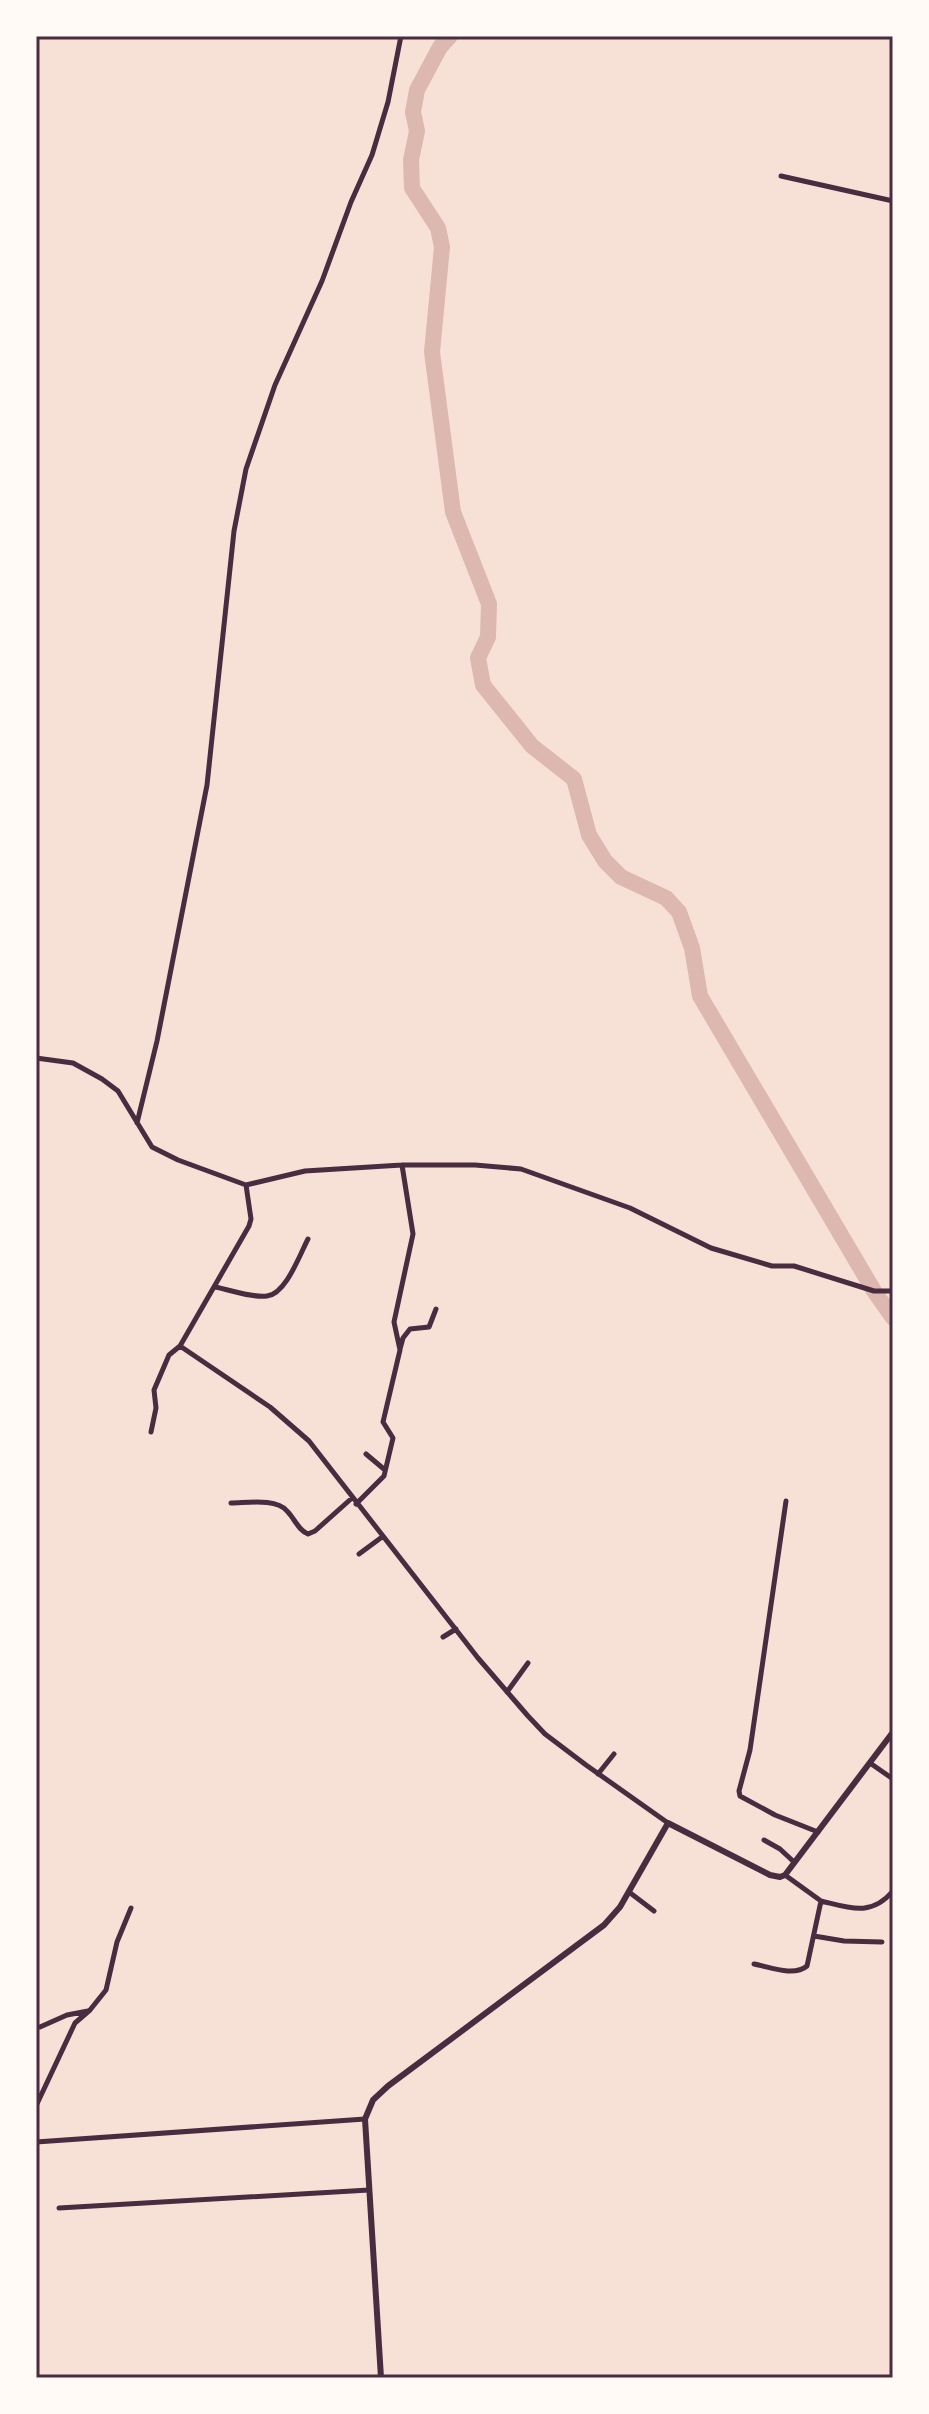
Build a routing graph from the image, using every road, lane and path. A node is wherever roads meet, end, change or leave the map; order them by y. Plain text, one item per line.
1 (401, 36) edge
2 (781, 176) dead end
3 (893, 201) edge
4 (36, 1058) edge
5 (137, 1123) junction
6 (402, 1165) junction
7 (246, 1185) junction
8 (308, 1239) dead end
9 (215, 1287) junction
10 (893, 1291) edge
11 (436, 1309) dead end
12 (180, 1346) junction
13 (400, 1350) junction
14 (892, 1394) edge
15 (893, 1406) edge
16 (151, 1432) dead end
17 (366, 1454) dead end
18 (385, 1470) junction
19 (354, 1501) junction
20 (786, 1501) dead end
21 (231, 1503) dead end
22 (382, 1537) junction
23 (359, 1554) dead end
24 (456, 1629) junction
25 (443, 1637) dead end
26 (528, 1663) dead end
27 (507, 1692) junction
28 (893, 1732) edge
29 (614, 1754) dead end
30 (870, 1763) junction
31 (598, 1774) junction
32 (893, 1779) edge
33 (668, 1823) junction
34 (819, 1832) junction
35 (764, 1840) dead end
36 (794, 1862) junction
37 (785, 1875) junction
38 (893, 1891) edge
39 (629, 1892) junction
40 (821, 1901) junction
41 (131, 1908) dead end
42 (654, 1911) dead end
43 (814, 1936) junction
44 (882, 1942) dead end
45 (754, 1964) dead end
46 (90, 2010) junction
47 (36, 2027) edge
48 (36, 2106) edge
49 (365, 2119) junction
50 (36, 2142) edge
51 (369, 2190) junction
52 (59, 2208) dead end
53 (381, 2378) edge

1 - 5 street
2 - 3 street
4 - 5 street
5 - 7 street
6 - 7 street
6 - 10 street
6 - 13 street
7 - 9 street
8 - 9 street
9 - 12 street
11 - 13 street
12 - 16 street
12 - 19 street
13 - 18 street
14 - 15 street
17 - 18 street
18 - 19 street
19 - 21 street
19 - 22 street
20 - 34 street
22 - 23 street
22 - 24 street
24 - 25 street
24 - 27 street
26 - 27 street
27 - 31 street
28 - 30 street
29 - 31 street
30 - 32 street
30 - 34 street
31 - 33 street
33 - 37 street
33 - 39 street
34 - 36 street
35 - 36 street
36 - 37 street
37 - 40 street
38 - 40 street
39 - 42 street
39 - 49 street
40 - 43 street
41 - 46 street
43 - 44 street
43 - 45 street
46 - 47 street
46 - 48 street
49 - 50 street
49 - 51 street
51 - 52 street
51 - 53 street

